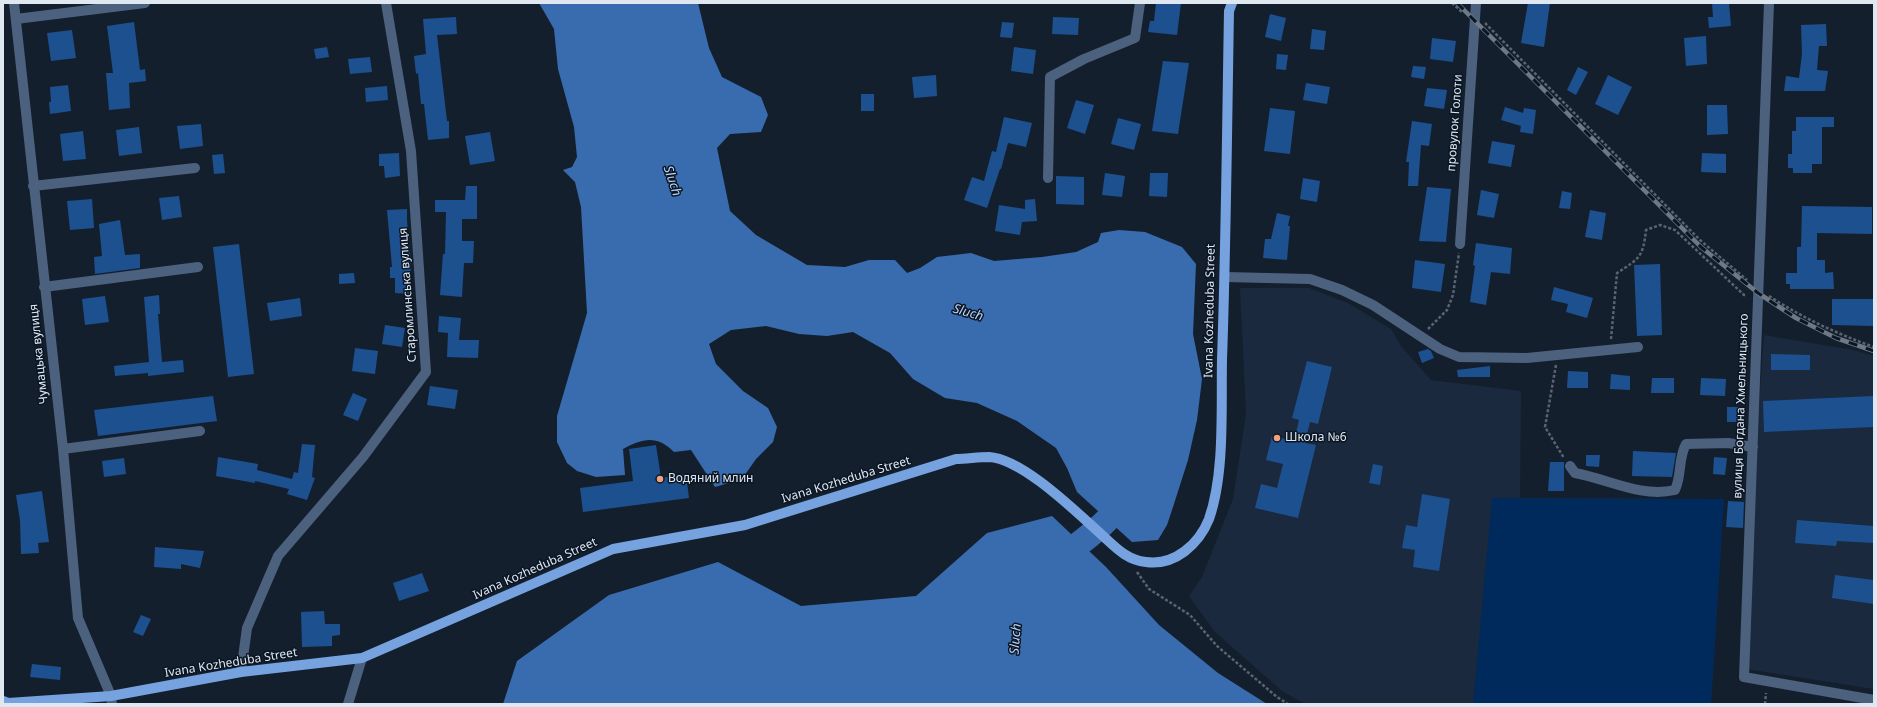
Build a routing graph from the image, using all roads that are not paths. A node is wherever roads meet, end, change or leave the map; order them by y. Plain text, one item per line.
1 (14, 3) edge
2 (144, 3) edge
3 (386, 3) edge
4 (1140, 3) edge
5 (1232, 3) edge
6 (1476, 3) edge
7 (1769, 3) edge
8 (16, 19) junction
9 (195, 168) dead end
10 (1048, 178) dead end
11 (33, 186) junction
12 (1460, 244) road end
13 (198, 267) dead end
14 (1225, 277) junction
15 (44, 287) junction
16 (1638, 347) dead end
17 (200, 431) dead end
18 (1753, 447) junction
19 (62, 449) junction
20 (1570, 466) road end
21 (362, 658) junction
22 (241, 672) junction
23 (111, 700) edge
24 (1874, 700) edge
25 (3, 701) edge
26 (348, 704) edge

1 - 8 street, Чумацька вулиця
2 - 8 street
3 - 22 street, Старомлинська вулиця
4 - 10 street
5 - 14 main road, Ivana Kozheduba Street
6 - 12 street, провулок Голоти
7 - 18 street, вулиця Богдана Хмельницького
8 - 11 street, Чумацька вулиця
9 - 11 street
11 - 15 street, Чумацька вулиця
13 - 15 street
14 - 16 street
14 - 21 main road, Ivana Kozheduba Street
15 - 19 street, Чумацька вулиця
17 - 19 street
18 - 20 street
18 - 24 street, вулиця Богдана Хмельницького
19 - 23 street, Чумацька вулиця
21 - 22 main road, Ivana Kozheduba Street
21 - 26 street
22 - 23 main road, Ivana Kozheduba Street
23 - 25 main road, Ivana Kozheduba Street

